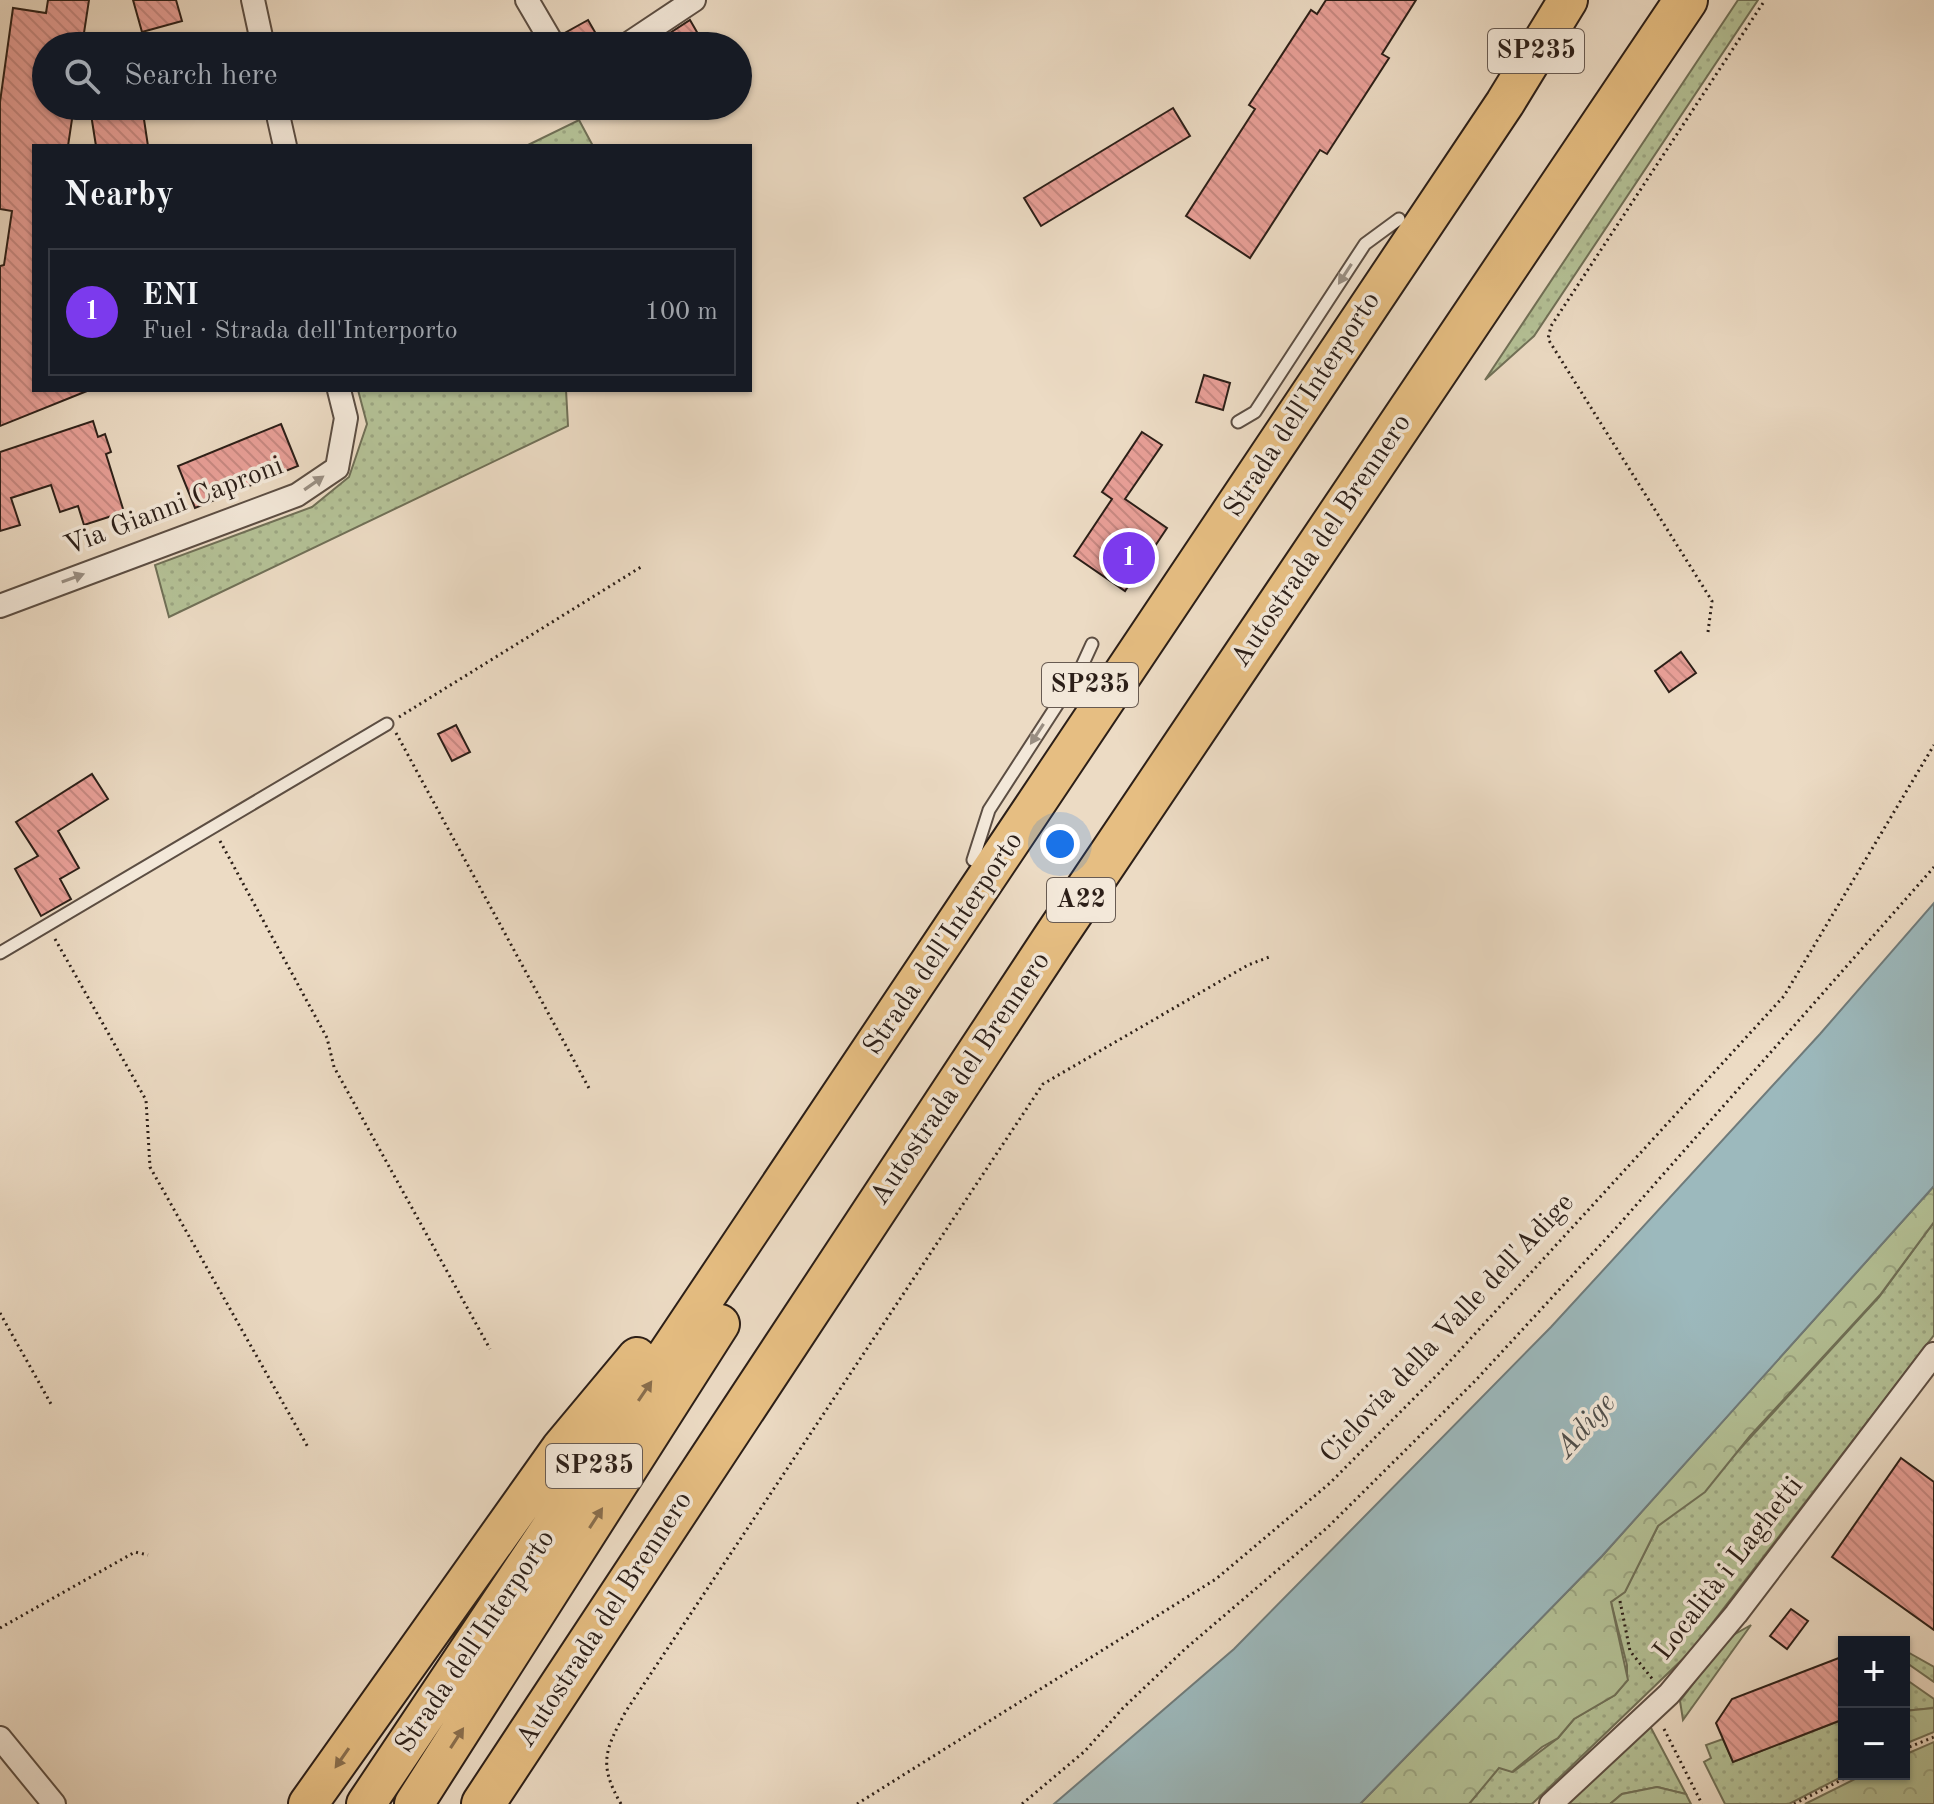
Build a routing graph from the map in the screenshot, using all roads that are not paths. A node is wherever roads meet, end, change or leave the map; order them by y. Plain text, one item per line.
1 (253, 0) edge
2 (527, 0) edge
3 (694, 0) edge
4 (1543, 0) edge
5 (1568, 0) edge
6 (1686, 0) edge
7 (1712, 0) edge
8 (260, 32) edge
9 (546, 32) edge
10 (646, 32) edge
11 (279, 120) edge
12 (285, 144) edge
13 (1399, 219) junction
14 (340, 392) edge
15 (1238, 422) dead end
16 (0, 606) edge
17 (1092, 644) dead end
18 (387, 724) road end
19 (973, 860) junction
20 (0, 953) edge
21 (822, 1127) junction
22 (1934, 1354) edge
23 (637, 1357) junction
24 (0, 1738) edge
25 (54, 1804) edge
26 (308, 1804) edge
27 (342, 1804) edge
28 (366, 1804) edge
29 (414, 1804) edge
30 (483, 1804) edge
31 (518, 1804) edge
32 (1551, 1804) edge

1 - 8 street
2 - 9 street
3 - 10 street
4 - 13 highway, Strada dell'Interporto / SP235
5 - 21 highway, Strada dell'Interporto / SP235
6 - 30 highway, Autostrada del Brennero / A22
7 - 31 highway, Autostrada del Brennero / A22
11 - 12 street
13 -> 15 lane
13 - 19 highway, Strada dell'Interporto / SP235
16 -> 14 street, Via Gianni Caproni
17 -> 19 lane
18 - 20 lane
19 - 23 highway, Strada dell'Interporto / SP235
28 -> 21 highway, Strada dell'Interporto / SP235
29 -> 21 highway
22 - 32 street, Località i Laghetti
23 -> 26 highway
23 - 27 highway, Strada dell'Interporto / SP235
24 - 25 street

